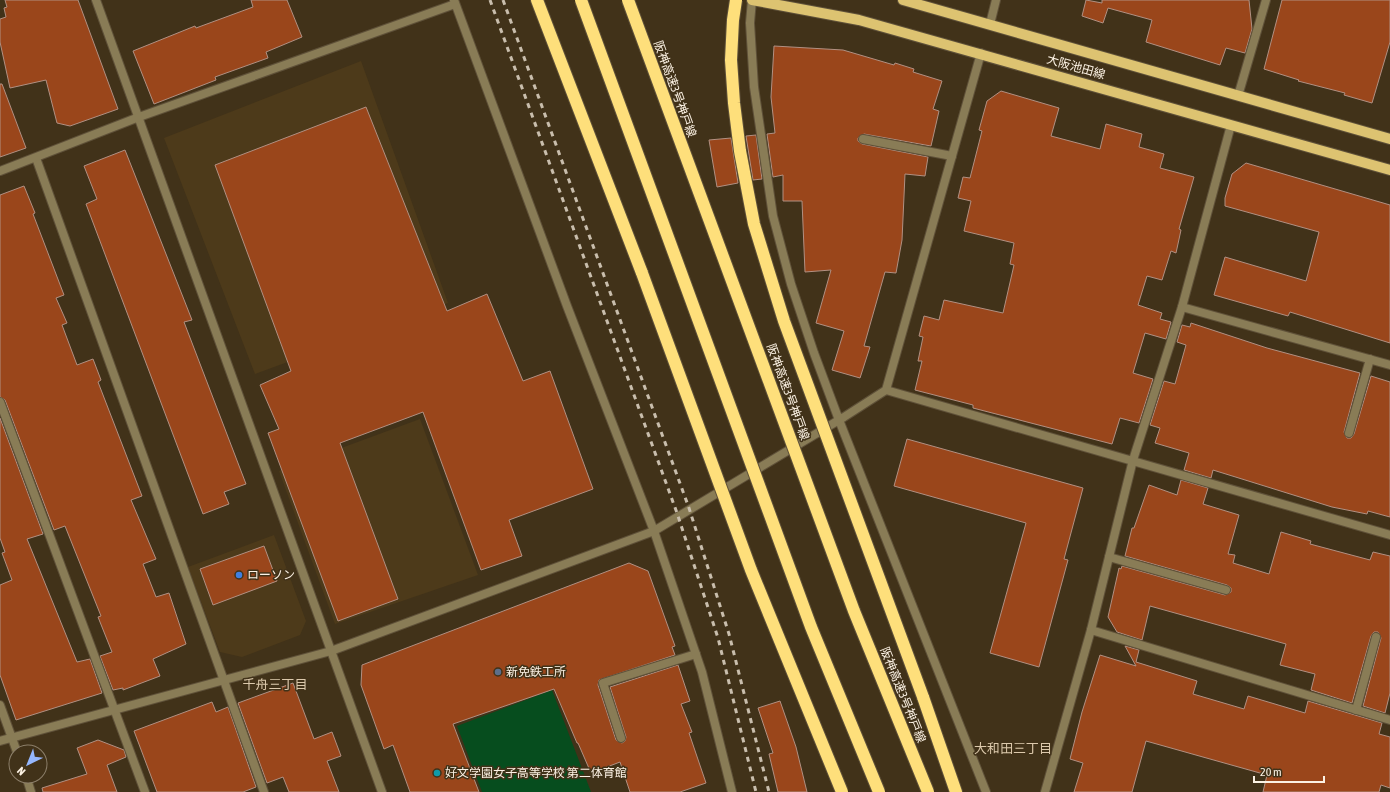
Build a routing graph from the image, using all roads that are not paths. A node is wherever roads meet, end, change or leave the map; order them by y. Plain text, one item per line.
1 (96, 0) edge
2 (537, 0) edge
3 (580, 0) edge
4 (628, 0) edge
5 (736, 0) edge
6 (752, 0) edge
7 (903, 0) edge
8 (996, 0) edge
9 (1266, 0) edge
10 (455, 2) edge
11 (990, 24) junction
12 (981, 53) junction
13 (1238, 96) junction
14 (139, 117) junction
15 (1230, 125) junction
16 (863, 139) dead end
17 (1390, 139) edge
18 (952, 156) junction
19 (36, 158) junction
20 (1390, 170) edge
21 (0, 171) edge
22 (1182, 307) junction
23 (1370, 359) junction
24 (1390, 365) edge
25 (886, 390) junction
26 (0, 402) edge
27 (839, 420) junction
28 (1350, 433) dead end
29 (1133, 460) junction
30 (654, 531) junction
31 (1390, 536) edge
32 (1109, 557) junction
33 (1226, 590) dead end
34 (1091, 630) junction
35 (1376, 637) dead end
36 (331, 651) junction
37 (696, 654) junction
38 (224, 680) junction
39 (0, 705) edge
40 (115, 710) junction
41 (1356, 710) junction
42 (1390, 720) edge
43 (12, 738) junction
44 (621, 738) dead end
45 (0, 741) edge
46 (14, 744) edge
47 (145, 792) edge
48 (264, 792) edge
49 (382, 792) edge
50 (732, 792) edge
51 (842, 792) edge
52 (879, 792) edge
53 (928, 792) edge
54 (956, 792) edge
55 (986, 792) edge
56 (1045, 792) edge

1 - 14 street
2 - 51 highway, bridge
3 - 52 highway, bridge
4 - 53 highway, 阪神高速3号神戸線, bridge
5 - 54 highway, bridge
6 - 12 main road, 大阪池田線
6 - 27 street
7 - 11 main road, 大阪池田線
8 - 11 street
9 - 13 street
10 - 14 street
10 - 30 street
11 - 13 main road, 大阪池田線
12 - 15 main road, 大阪池田線
12 - 18 street
13 - 17 main road, 大阪池田線
14 - 19 street
14 - 36 street
15 - 20 main road, 大阪池田線
15 - 22 street
16 - 18 street
18 - 25 street
19 - 21 street
19 - 38 street
22 - 23 street
22 - 29 street
23 - 24 street
23 - 28 street
25 - 27 street
25 - 29 street
26 - 40 street
27 - 30 street
27 - 55 street
29 - 31 street
29 - 32 street
30 - 36 street
30 - 37 street
32 - 33 street
32 - 34 street
34 - 41 street
34 - 56 street
35 - 41 street
36 - 38 street
36 - 49 street
37 - 44 street
37 - 50 street
38 - 40 street
38 - 48 street
39 - 43 street
40 - 43 street
40 - 47 street
41 - 42 street
43 - 45 street
43 - 46 street

